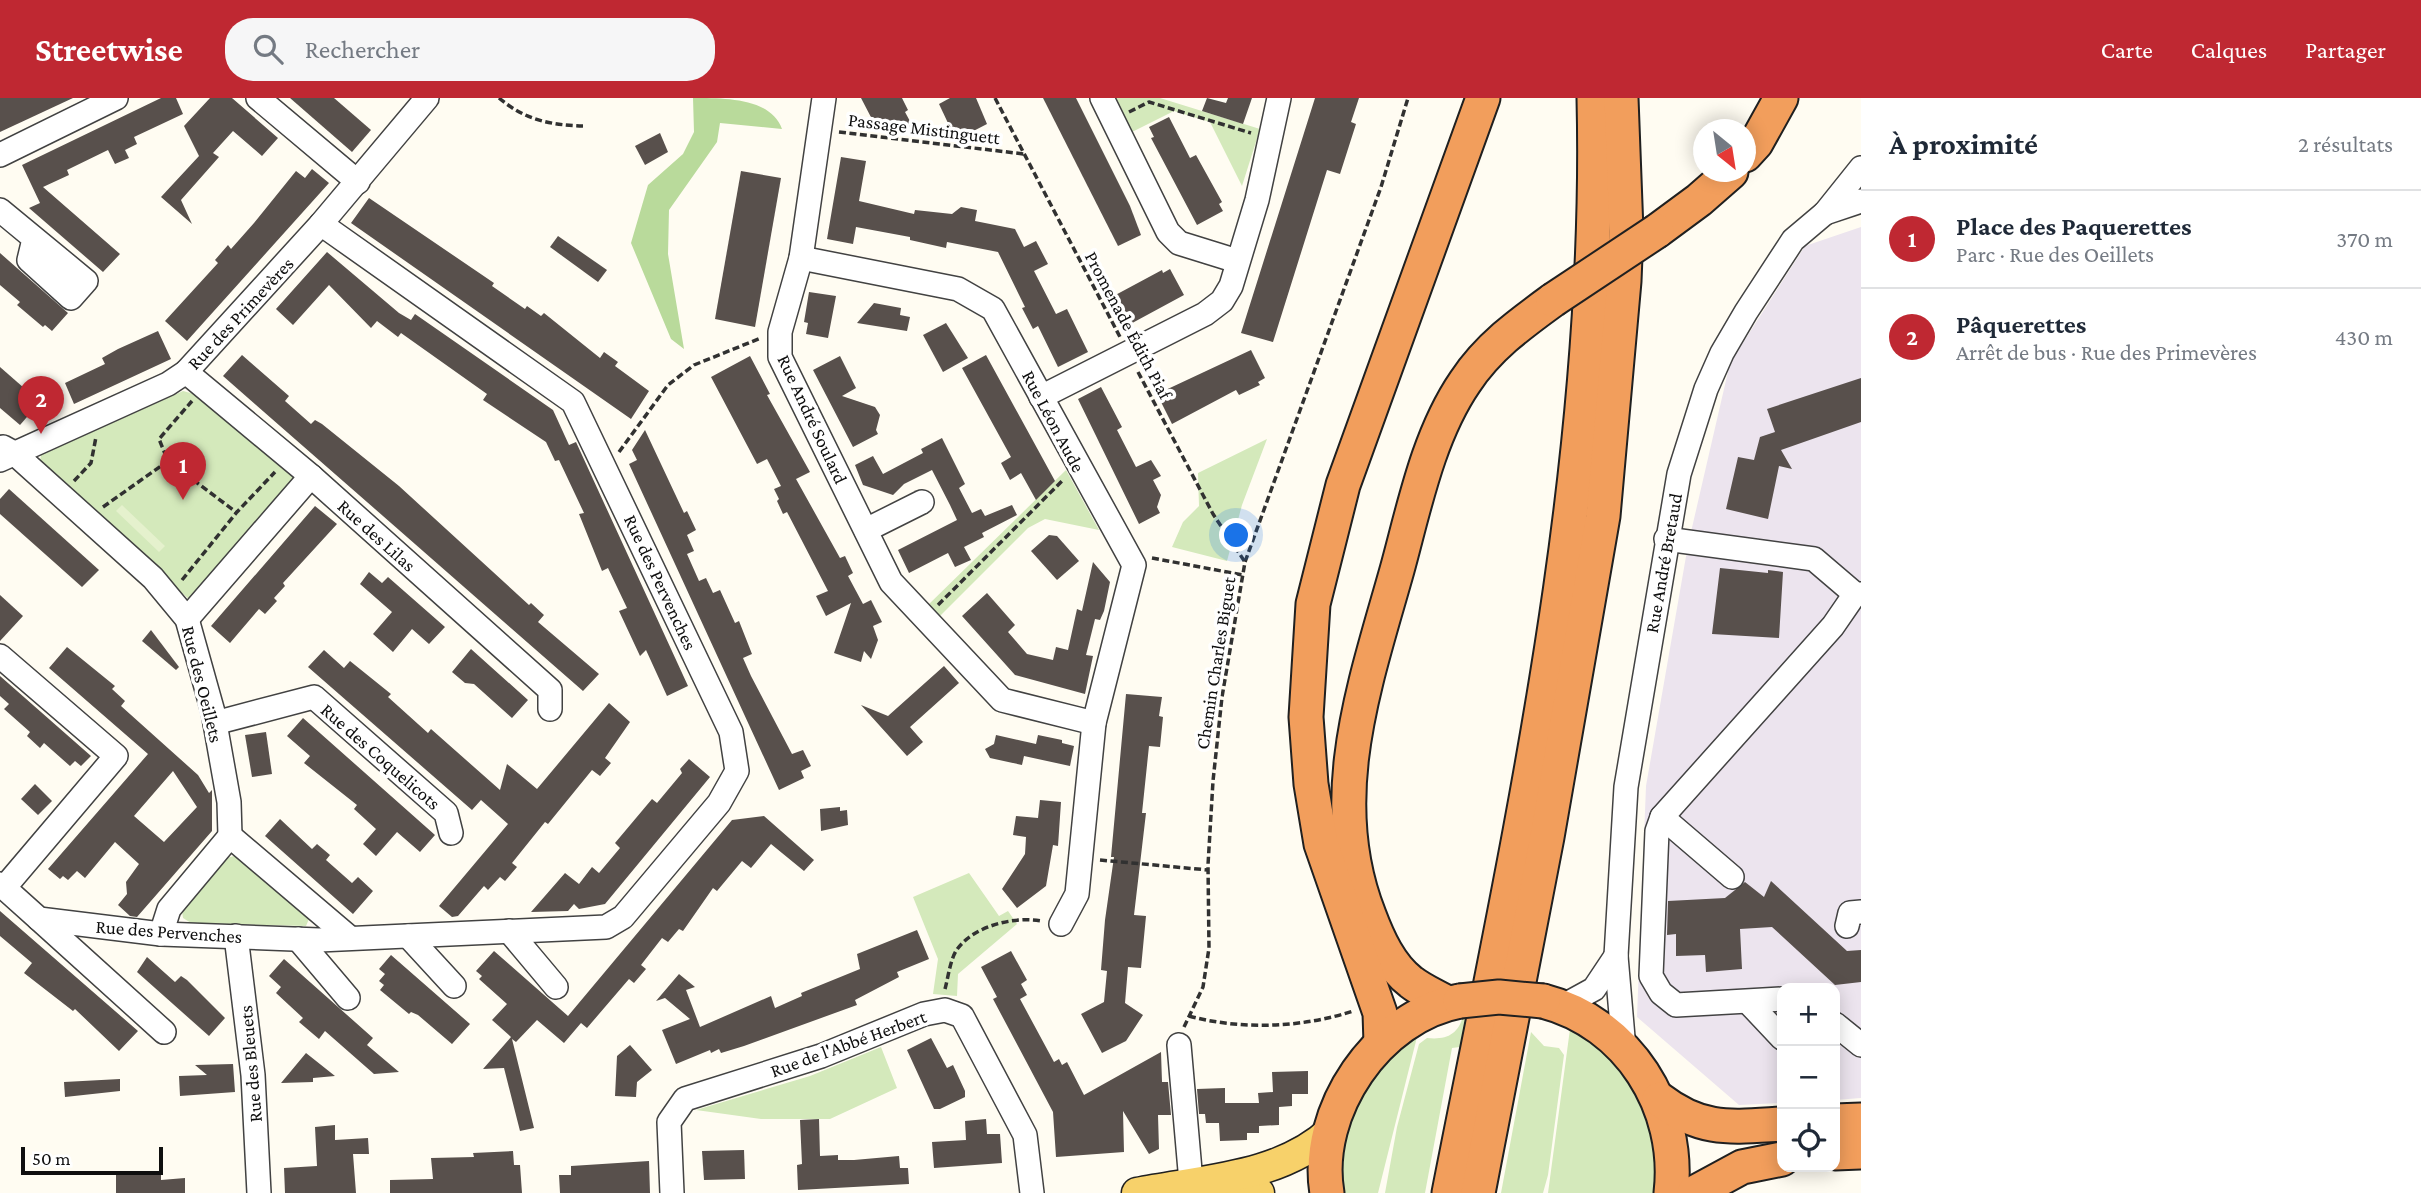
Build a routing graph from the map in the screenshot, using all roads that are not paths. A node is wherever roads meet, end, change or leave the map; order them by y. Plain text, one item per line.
1 (116, 98) edge
2 (258, 98) edge
3 (427, 98) edge
4 (824, 98) edge
5 (1102, 98) edge
6 (1279, 98) edge
7 (1483, 98) edge
8 (1594, 98) edge
9 (1620, 98) edge
10 (1781, 98) edge
11 (1756, 140) edge
12 (0, 155) edge
13 (1861, 168) edge
14 (358, 181) junction
15 (1720, 182) edge
16 (1861, 201) edge
17 (0, 210) edge
18 (1825, 213) junction
19 (321, 224) junction
20 (34, 239) dead end
21 (801, 258) junction
22 (1237, 261) junction
23 (186, 372) junction
24 (1041, 397) junction
25 (5, 453) edge
26 (311, 476) junction
27 (922, 502) dead end
28 (866, 530) junction
29 (1666, 540) junction
30 (1858, 594) edge
31 (187, 619) junction
32 (0, 656) edge
33 (551, 709) dead end
34 (215, 723) junction
35 (1094, 723) junction
36 (1662, 817) junction
37 (451, 832) dead end
38 (230, 836) junction
39 (1732, 877) dead end
40 (2, 886) edge
41 (39, 919) junction
42 (1061, 925) road end
43 (509, 931) junction
44 (161, 933) junction
45 (236, 936) junction
46 (408, 936) junction
47 (350, 938) junction
48 (298, 939) junction
49 (1616, 956) junction
50 (454, 986) dead end
51 (556, 987) dead end
52 (348, 998) dead end
53 (1777, 999) edge
54 (1454, 1002) junction
55 (1748, 1002) junction
56 (1553, 1003) junction
57 (1840, 1028) edge
58 (164, 1032) dead end
59 (1777, 1033) edge
60 (1381, 1043) junction
61 (1179, 1045) road end
62 (1861, 1045) edge
63 (1623, 1049) junction
64 (1659, 1099) junction
65 (1861, 1120) edge
66 (1840, 1121) edge
67 (1777, 1124) edge
68 (1331, 1131) junction
69 (1861, 1152) edge
70 (1840, 1153) edge
71 (1777, 1160) edge
72 (1191, 1182) junction
73 (259, 1193) edge
74 (672, 1193) edge
75 (1032, 1193) edge
76 (1136, 1193) edge
77 (1259, 1193) edge
78 (1327, 1193) edge
79 (1449, 1193) edge
80 (1478, 1193) edge
81 (1671, 1193) edge
82 (1694, 1193) edge

1 - 12 street
2 - 14 street
3 - 14 street, Rue des Primevères
4 - 21 street, Rue André Soulard
5 - 22 street
6 - 22 street
7 - 60 highway
8 - 79 highway
9 - 80 highway
10 - 11 highway
13 - 18 street, Rue André Bretaud
14 - 19 street, Rue des Primevères
15 - 54 highway, bridge
16 - 18 street, Rue André Bretaud
17 - 20 street
18 - 29 street, Rue André Bretaud
19 - 23 street, Rue des Primevères
19 - 43 street, Rue des Pervenches
21 - 24 street, Rue Léon Aude
21 - 28 street, Rue André Soulard
22 - 24 street
23 - 25 street, Rue des Primevères
23 - 26 street, Rue des Lilas
24 - 35 street, Rue Léon Aude
25 - 31 street, Rue des Oeillets
26 - 31 street
26 - 33 street, Rue des Lilas
27 - 28 street
28 - 35 street, Rue André Soulard
29 - 30 street
29 - 49 street, Rue André Bretaud
30 - 36 street
31 - 34 street, Rue des Oeillets
32 - 40 street
34 - 37 street, Rue des Coquelicots
34 - 38 street, Rue des Oeillets
35 - 42 street
36 - 39 street
36 - 55 street
38 - 44 street
38 - 47 street
40 - 41 street, Rue des Pervenches
41 - 44 street, Rue des Pervenches
41 - 58 street, Rue des Pervenches
43 - 46 street, Rue des Pervenches
43 - 51 street
44 - 45 street, Rue des Pervenches
45 - 48 street, Rue des Pervenches
45 - 73 street, Rue des Bleuets
46 - 47 street, Rue des Pervenches
46 - 50 street
47 - 48 street, Rue des Pervenches
48 - 52 street
49 - 56 street
49 - 63 street, Rue André Bretaud
53 - 55 street
54 - 56 highway, bridge
54 - 60 highway
55 - 59 street
56 - 63 highway
57 - 62 street
60 - 68 highway
61 - 72 street
63 - 64 highway
64 - 67 highway
64 - 81 highway
65 - 66 highway
68 - 72 main road
68 - 78 highway
69 - 70 highway
71 - 82 highway
72 - 76 main road
74 - 75 street, Rue de l'Abbé Herbert
76 - 77 main road

